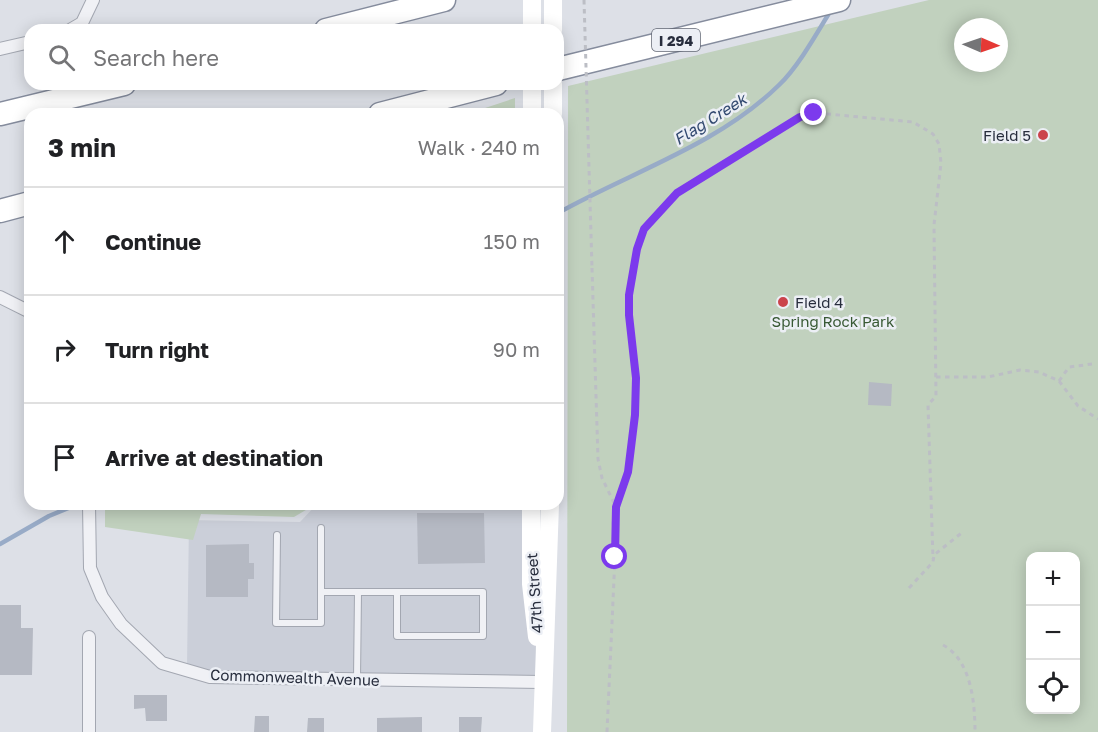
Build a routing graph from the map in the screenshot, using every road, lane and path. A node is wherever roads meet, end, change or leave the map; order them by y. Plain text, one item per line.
1 (444, 0) edge
2 (532, 0) edge
3 (553, 0) edge
4 (585, 0) edge
5 (839, 0) edge
6 (93, 2) edge
7 (80, 24) edge
8 (350, 24) edge
9 (532, 24) edge
10 (553, 24) edge
11 (24, 44) edge
12 (0, 50) edge
13 (564, 68) edge
14 (99, 90) edge
15 (473, 90) edge
16 (532, 90) edge
17 (553, 90) edge
18 (24, 108) edge
19 (25, 108) edge
20 (403, 108) edge
21 (532, 108) edge
22 (553, 108) edge
23 (0, 114) edge
24 (24, 205) edge
25 (0, 211) edge
26 (0, 297) edge
27 (24, 309) edge
28 (1092, 364) dead end
29 (935, 377) junction
30 (1059, 381) junction
31 (1098, 419) edge
32 (616, 507) junction
33 (88, 510) edge
34 (531, 510) edge
35 (550, 510) edge
36 (321, 528) dead end
37 (964, 531) dead end
38 (277, 535) dead end
39 (933, 559) junction
40 (909, 588) dead end
41 (321, 592) junction
42 (358, 592) junction
43 (397, 592) junction
44 (89, 637) dead end
45 (943, 645) dead end
46 (357, 679) junction
47 (542, 682) junction
48 (89, 732) edge
49 (542, 732) edge
50 (607, 732) edge
51 (975, 732) edge

1 - 8 highway
2 - 9 main road
3 - 10 main road
4 - 32 path, bridge
5 - 13 highway, I 294
6 - 7 street
11 - 12 street
14 - 19 highway
15 - 20 highway
16 - 21 main road
17 - 22 main road
18 - 23 highway
24 - 25 highway
26 - 27 street
28 - 30 path
29 - 30 path
29 - 32 path
29 - 39 path
30 - 31 path
32 - 50 path
33 - 46 street, Commonwealth Avenue
34 - 47 main road, 47th Street
35 - 47 main road, 47th Street
36 - 41 lane
37 - 39 path
38 - 41 lane
39 - 40 path
41 - 42 lane
42 - 43 lane
42 - 46 lane
43 - 43 lane
44 - 48 street
45 - 51 path
46 - 47 street, Commonwealth Avenue
47 - 49 main road, 47th Street

